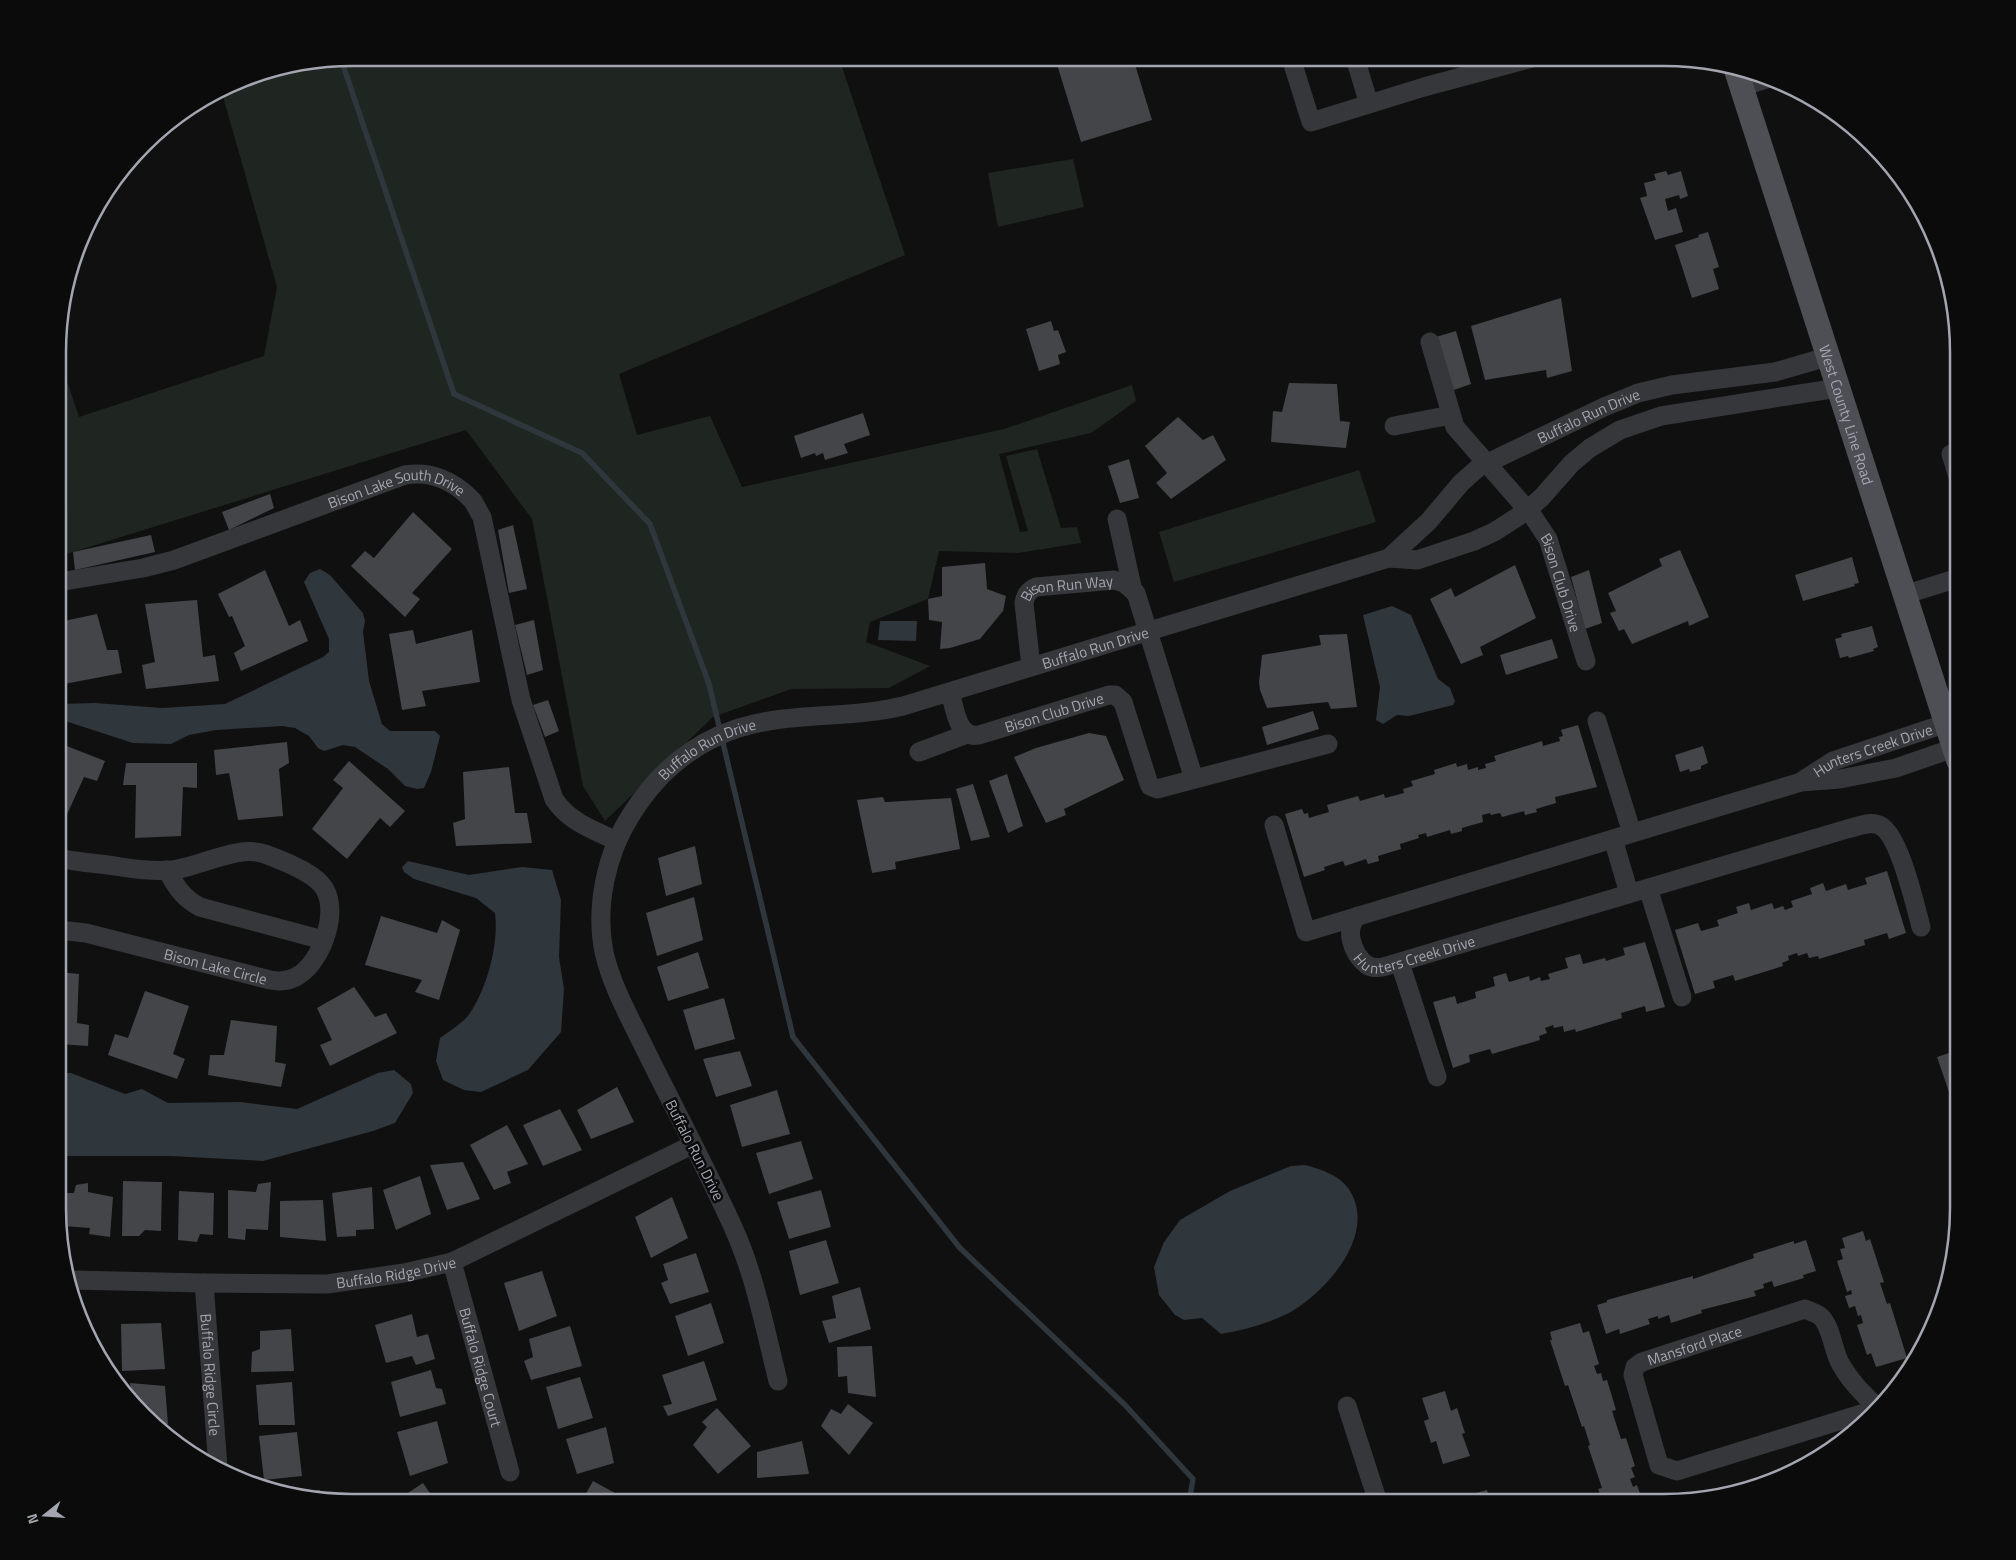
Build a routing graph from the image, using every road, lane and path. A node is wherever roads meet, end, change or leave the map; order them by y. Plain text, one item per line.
1 (1294, 66) edge
2 (1357, 66) edge
3 (1504, 66) edge
4 (1739, 79) edge
5 (1369, 104) junction
6 (1430, 342) dead end
7 (1828, 357) junction
8 (1838, 388) junction
9 (1452, 415) junction
10 (1394, 426) dead end
11 (1485, 463) junction
12 (1528, 510) junction
13 (1117, 519) dead end
14 (1389, 558) junction
15 (66, 581) edge
16 (1950, 581) edge
17 (1134, 591) junction
18 (1904, 595) junction
19 (1148, 630) junction
20 (1586, 661) dead end
21 (1031, 667) junction
22 (950, 692) junction
23 (1597, 721) dead end
24 (1946, 723) junction
25 (967, 734) junction
26 (1950, 735) edge
27 (1328, 744) dead end
28 (918, 752) dead end
29 (1950, 755) edge
30 (1194, 779) junction
31 (1800, 782) junction
32 (1274, 825) dead end
33 (1632, 833) junction
34 (1613, 839) junction
35 (617, 841) junction
36 (66, 859) edge
37 (167, 870) junction
38 (1648, 888) junction
39 (1629, 893) junction
40 (1358, 916) junction
41 (1922, 927) dead end
42 (66, 931) edge
43 (323, 940) junction
44 (1400, 963) junction
45 (1682, 997) dead end
46 (1437, 1077) dead end
47 (692, 1145) junction
48 (452, 1262) junction
49 (76, 1280) edge
50 (204, 1283) junction
51 (778, 1381) dead end
52 (1872, 1403) edge
53 (1347, 1406) dead end
54 (1864, 1412) edge
55 (217, 1460) edge
56 (510, 1472) dead end
57 (1375, 1494) edge

1 - 5 street
2 - 5 street
3 - 5 street
4 - 7 main road, West County Line Road
6 - 9 street, Bison Club Drive
7 - 8 main road, West County Line Road
7 - 11 street, Buffalo Run Drive
8 - 12 street, Buffalo Run Drive
8 - 18 main road, West County Line Road
9 - 10 street
9 - 11 street, Bison Club Drive
11 - 12 street, Bison Club Drive
11 - 14 street, Buffalo Run Drive
12 - 14 street, Buffalo Run Drive
12 - 20 street, Bison Club Drive
13 - 17 street
14 - 19 street, Buffalo Run Drive
15 - 35 street, Bison Lake South Drive
16 - 18 street
17 - 19 street, Bison Run Way
17 - 21 street, Bison Run Way
18 - 24 main road, West County Line Road
19 - 21 street, Buffalo Run Drive
19 - 30 street, Bison Run Way
21 - 22 street, Buffalo Run Drive
22 - 25 street
22 - 35 street, Buffalo Run Drive
23 - 33 street
24 - 26 main road, West County Line Road
24 - 31 street, Hunters Creek Drive
25 - 28 street
25 - 30 street, Bison Club Drive
27 - 30 street, Bison Club Drive
29 - 31 street, Hunters Creek Drive
31 - 33 street, Hunters Creek Drive
32 - 40 street
33 - 34 street, Hunters Creek Drive
34 - 39 street
34 - 40 street, Hunters Creek Drive
35 - 47 street, Buffalo Run Drive
36 - 37 street
37 - 43 street
37 - 43 street, Bison Lake Circle
38 - 39 street, Hunters Creek Drive
38 - 41 street, Hunters Creek Drive
38 - 45 street
39 - 44 street, Hunters Creek Drive
40 - 44 street, Hunters Creek Drive
42 - 43 street, Bison Lake Circle
44 - 46 street
47 - 48 street, Buffalo Ridge Drive
47 - 51 street, Buffalo Run Drive
48 - 50 street, Buffalo Ridge Drive
48 - 56 street, Buffalo Ridge Court
49 - 50 street, Buffalo Ridge Drive
50 - 55 street, Buffalo Ridge Circle
52 - 54 street, Mansford Place
53 - 57 street

